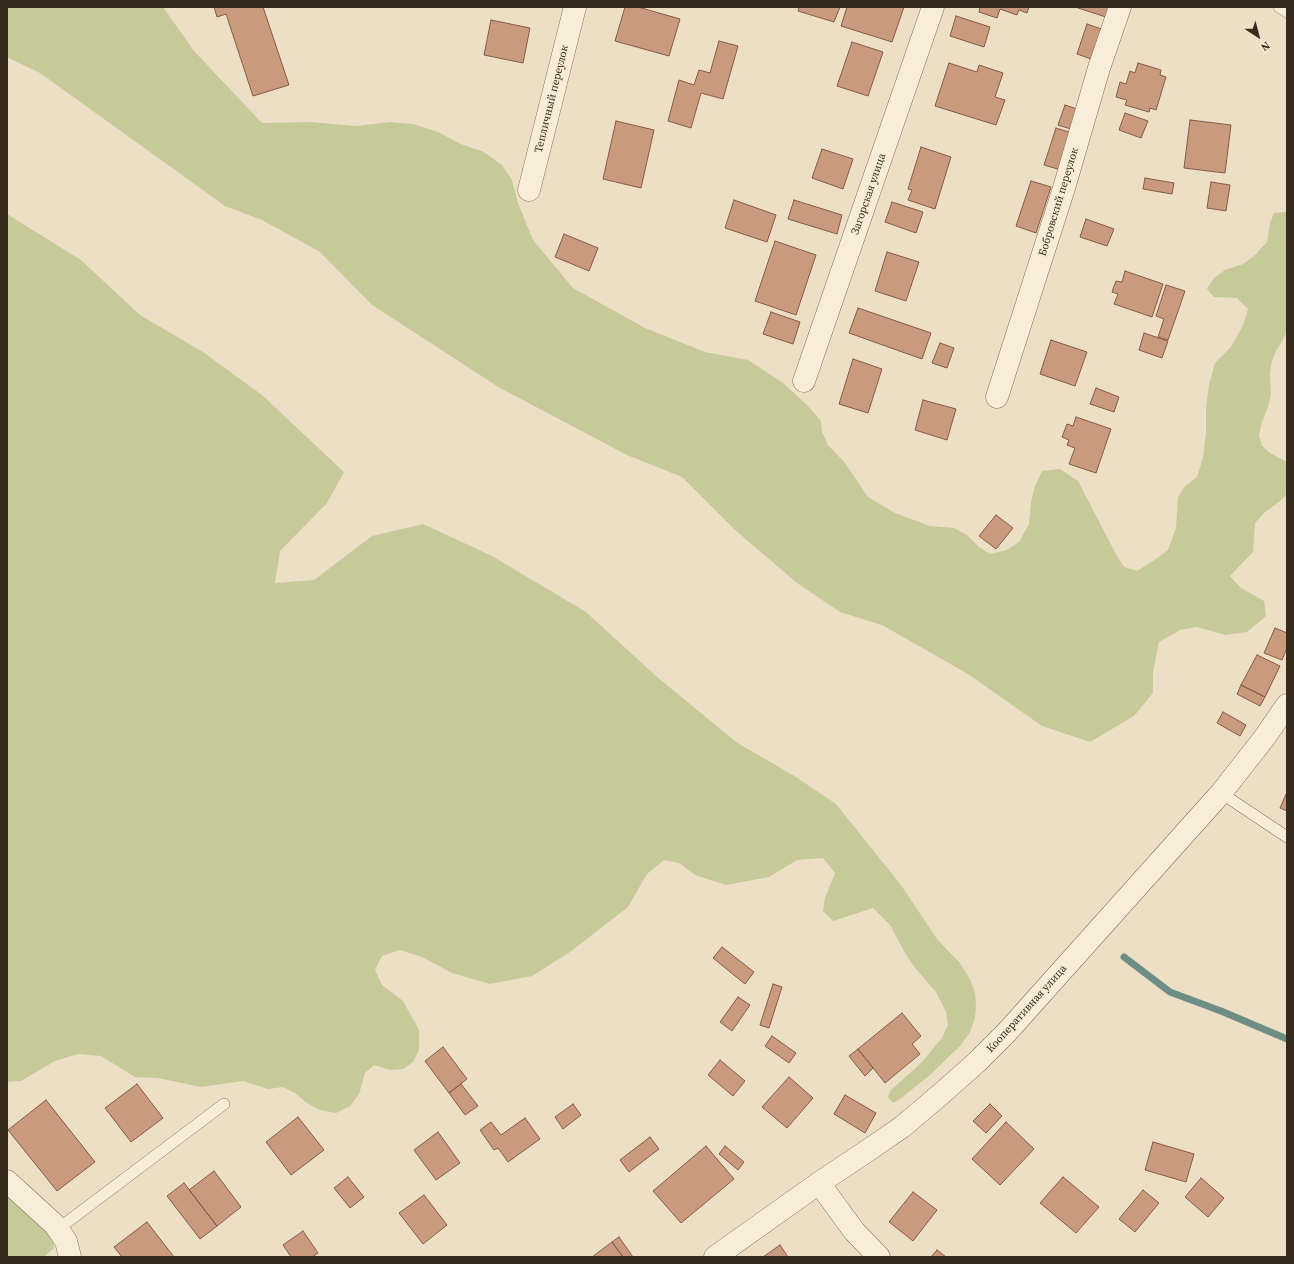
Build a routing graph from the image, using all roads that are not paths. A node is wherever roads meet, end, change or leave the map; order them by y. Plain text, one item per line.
1 (575, 7) edge
2 (933, 7) edge
3 (1120, 7) edge
4 (1279, 7) edge
5 (1287, 12) edge
6 (529, 190) dead end
7 (804, 381) dead end
8 (997, 397) dead end
9 (1287, 705) edge
10 (1221, 792) junction
11 (1287, 837) edge
12 (224, 1104) dead end
13 (7, 1181) edge
14 (819, 1183) junction
15 (58, 1229) junction
16 (70, 1257) edge
17 (715, 1257) edge
18 (879, 1257) edge

1 - 6 street, Тепличный переулок
2 - 7 street, Загорская улица
3 - 8 street, Бобровский переулок
4 - 5 lane
9 - 10 street, Кооперативная улица
10 - 11 lane
10 - 14 street, Кооперативная улица
12 - 15 lane
13 - 15 street
14 - 17 street, Кооперативная улица
14 - 18 street
15 - 16 street

